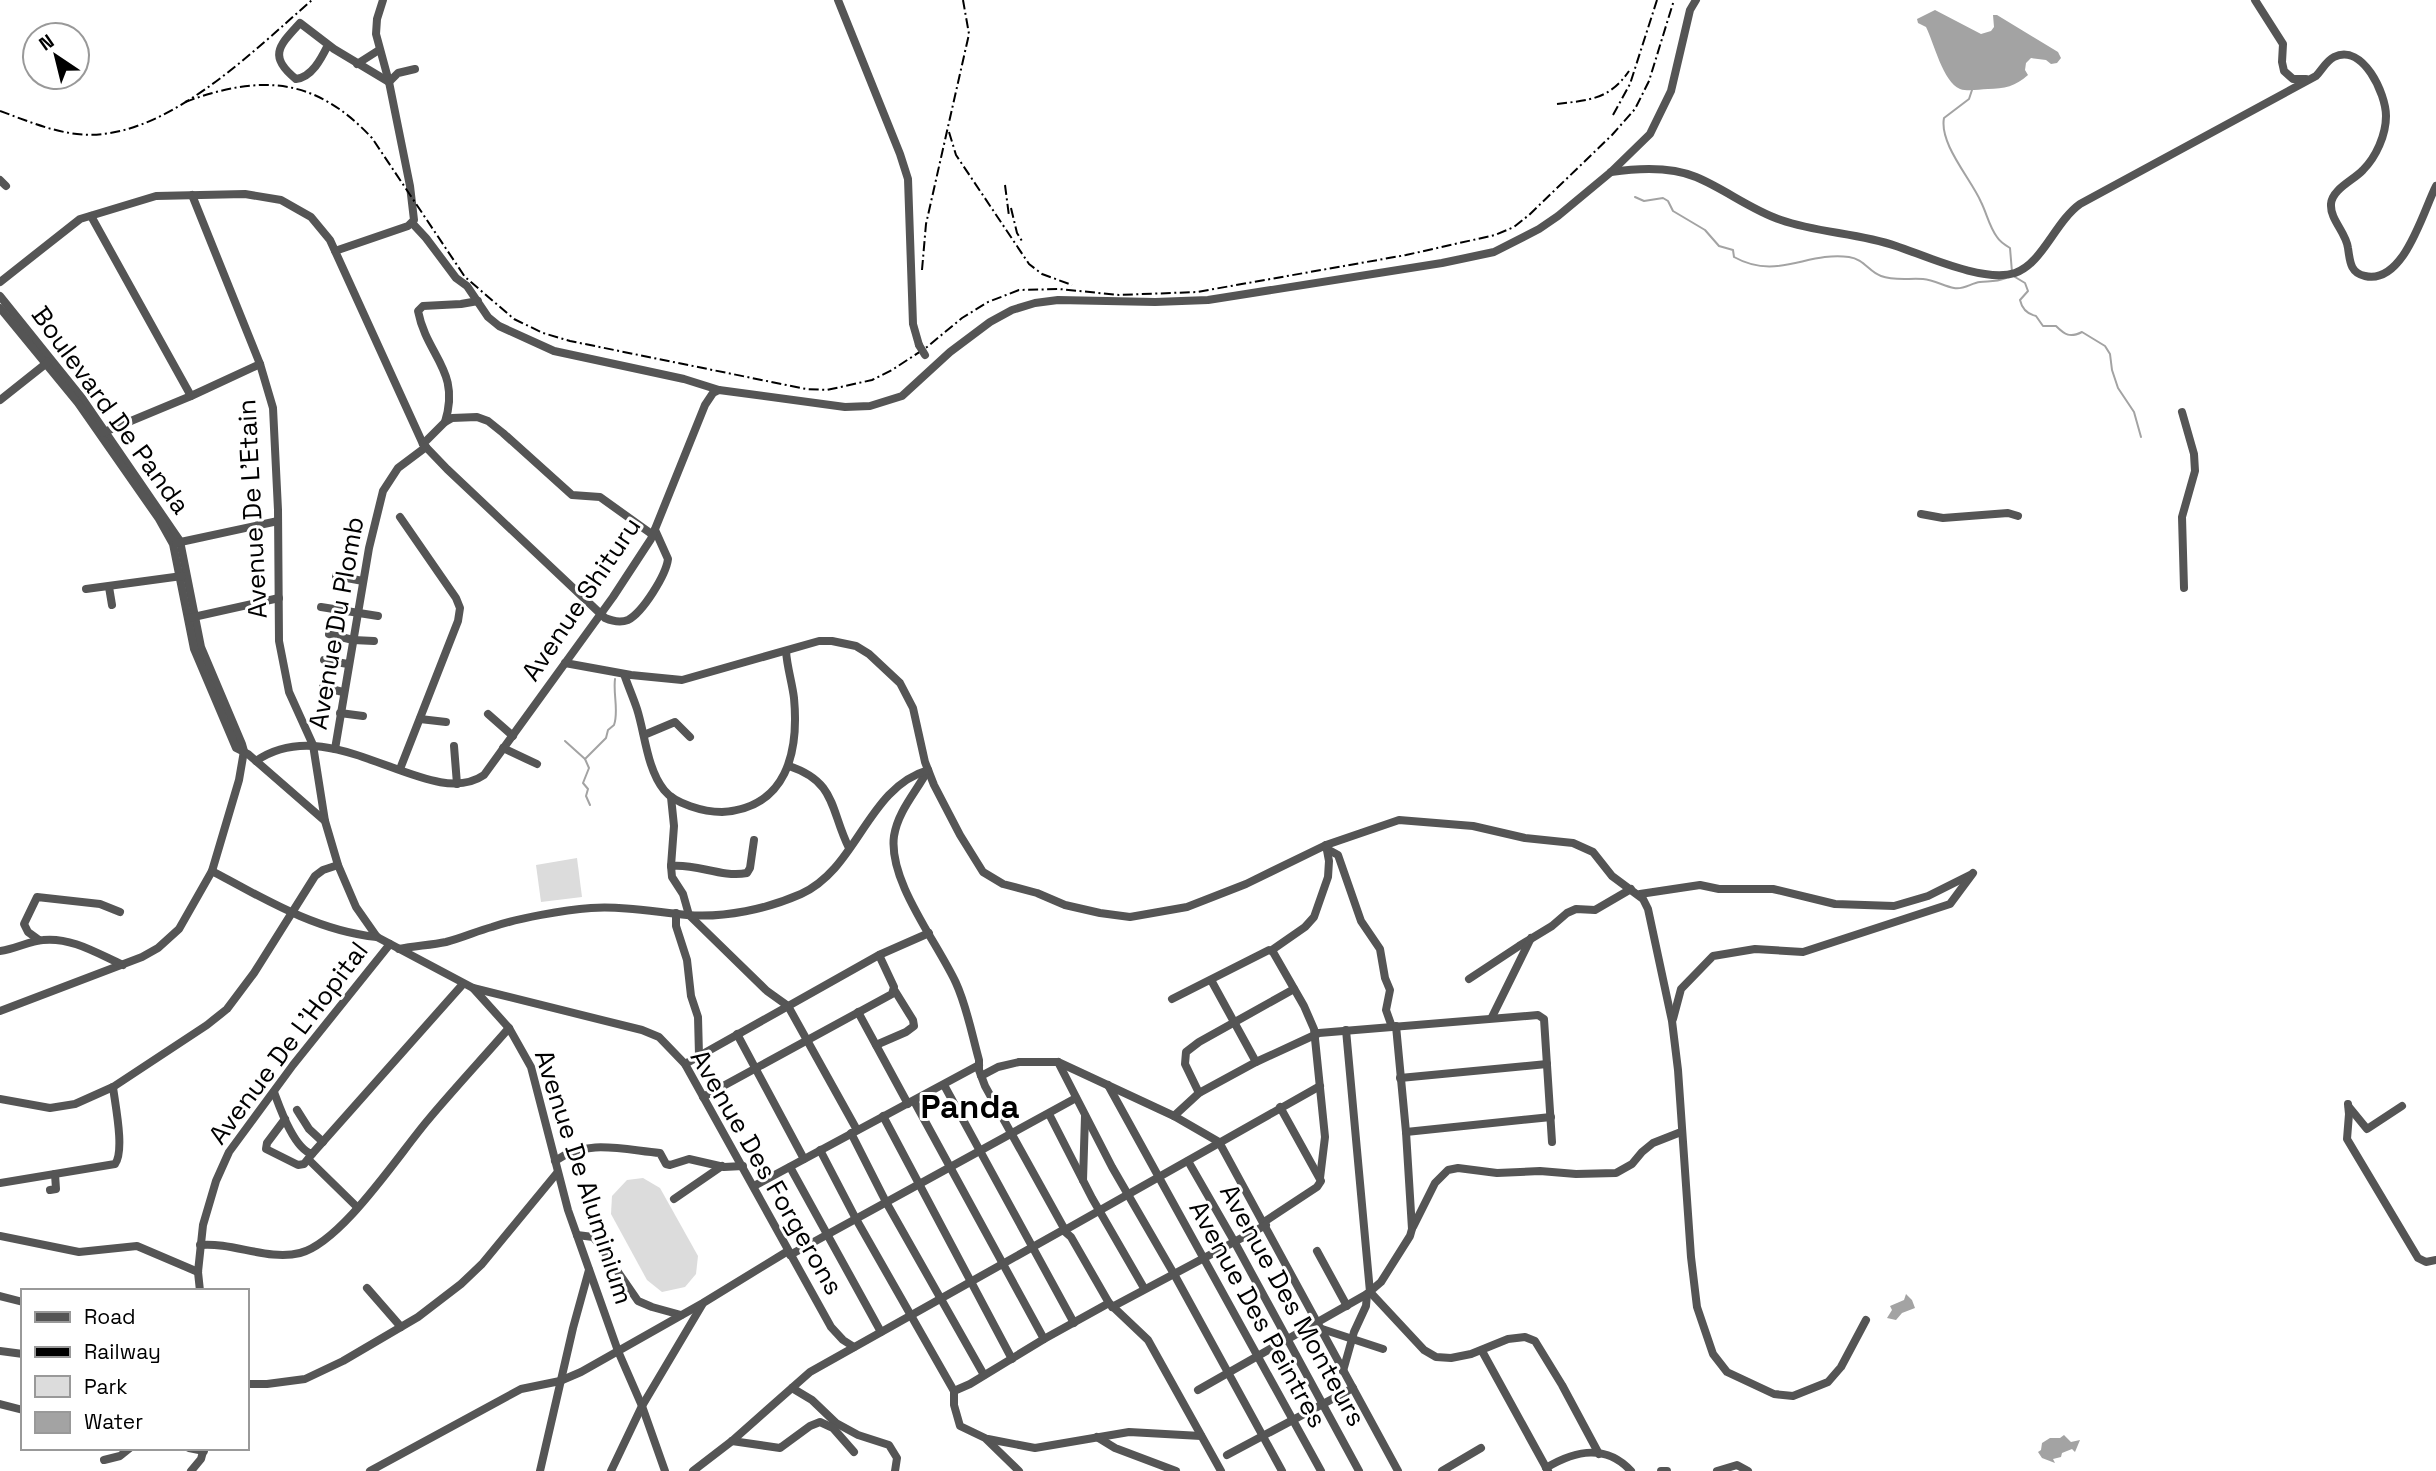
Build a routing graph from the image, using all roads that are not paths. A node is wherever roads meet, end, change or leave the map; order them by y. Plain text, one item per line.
1 (383, 0) edge
2 (838, 0) edge
3 (1696, 0) edge
4 (2255, 0) edge
5 (328, 45) junction
6 (379, 50) junction
7 (357, 64) junction
8 (415, 69) dead end
9 (2316, 76) junction
10 (388, 82) junction
11 (1611, 172) junction
12 (2436, 186) edge
13 (192, 195) junction
14 (91, 216) junction
15 (412, 224) junction
16 (335, 251) junction
17 (0, 282) edge
18 (0, 296) edge
19 (478, 300) junction
20 (0, 308) edge
21 (48, 362) junction
22 (260, 364) junction
23 (933, 367) junction
24 (719, 390) junction
25 (191, 396) junction
26 (0, 400) edge
27 (2182, 412) dead end
28 (445, 422) junction
29 (102, 433) junction
30 (424, 446) junction
31 (1922, 514) dead end
32 (2018, 516) dead end
33 (400, 517) dead end
34 (278, 521) junction
35 (654, 532) junction
36 (176, 543) junction
37 (184, 576) junction
38 (336, 576) dead end
39 (363, 582) junction
40 (108, 587) junction
41 (2184, 588) dead end
42 (86, 589) dead end
43 (279, 598) junction
44 (112, 605) dead end
45 (321, 607) dead end
46 (357, 614) junction
47 (600, 615) junction
48 (378, 616) dead end
49 (190, 618) junction
50 (328, 634) dead end
51 (353, 640) junction
52 (374, 640) dead end
53 (786, 650) junction
54 (324, 660) dead end
55 (565, 663) junction
56 (348, 664) junction
57 (624, 674) junction
58 (323, 687) dead end
59 (344, 692) junction
60 (341, 713) junction
61 (488, 714) dead end
62 (363, 716) dead end
63 (420, 719) junction
64 (446, 722) dead end
65 (644, 735) junction
66 (513, 736) junction
67 (690, 737) dead end
68 (313, 745) junction
69 (454, 746) dead end
70 (503, 748) junction
71 (335, 749) junction
72 (244, 751) junction
73 (256, 761) junction
74 (537, 764) dead end
75 (789, 766) junction
76 (400, 769) junction
77 (928, 770) junction
78 (457, 784) junction
79 (671, 797) junction
80 (325, 821) junction
81 (754, 840) dead end
82 (1326, 847) junction
83 (849, 848) junction
84 (338, 865) junction
85 (671, 866) junction
86 (212, 871) junction
87 (1631, 889) junction
88 (1640, 894) dead end
89 (120, 912) dead end
90 (292, 913) junction
91 (676, 913) junction
92 (689, 915) junction
93 (929, 933) junction
94 (377, 937) junction
95 (1531, 938) junction
96 (39, 940) junction
97 (394, 947) junction
98 (1272, 950) junction
99 (0, 951) edge
100 (879, 955) junction
101 (123, 965) junction
102 (1469, 979) dead end
103 (1211, 980) junction
104 (463, 984) junction
105 (473, 988) junction
106 (1294, 989) junction
107 (895, 991) junction
108 (1172, 999) dead end
109 (788, 1006) junction
110 (0, 1011) edge
111 (858, 1012) junction
112 (1492, 1017) junction
113 (1672, 1021) junction
114 (1234, 1022) junction
115 (1394, 1027) junction
116 (509, 1028) junction
117 (1346, 1030) junction
118 (737, 1034) junction
119 (1315, 1036) junction
120 (806, 1040) junction
121 (876, 1045) junction
122 (699, 1055) junction
123 (1058, 1062) junction
124 (1256, 1062) junction
125 (685, 1064) junction
126 (1547, 1064) junction
127 (979, 1065) junction
128 (755, 1068) junction
129 (981, 1076) junction
130 (1401, 1078) junction
131 (944, 1085) junction
132 (1108, 1085) junction
133 (1320, 1086) junction
134 (114, 1087) junction
135 (274, 1091) junction
136 (1199, 1093) junction
137 (704, 1097) junction
138 (1076, 1098) junction
139 (0, 1099) edge
140 (911, 1103) junction
141 (2402, 1106) dead end
142 (1279, 1107) junction
143 (297, 1111) dead end
144 (1085, 1113) junction
145 (1049, 1114) junction
146 (883, 1116) junction
147 (1174, 1116) junction
148 (1550, 1117) junction
149 (285, 1119) junction
150 (854, 1131) junction
151 (1406, 1132) junction
152 (1681, 1132) junction
153 (1012, 1133) junction
154 (324, 1142) junction
155 (1219, 1142) junction
156 (1552, 1142) dead end
157 (821, 1150) junction
158 (979, 1150) junction
159 (311, 1157) junction
160 (804, 1159) junction
161 (555, 1161) junction
162 (1188, 1161) junction
163 (722, 1166) junction
164 (743, 1166) junction
165 (950, 1166) junction
166 (790, 1167) junction
167 (557, 1173) junction
168 (55, 1174) junction
169 (1158, 1178) junction
170 (1320, 1178) junction
171 (1083, 1182) junction
172 (0, 1183) edge
173 (919, 1183) junction
174 (754, 1186) junction
175 (50, 1190) dead end
176 (1128, 1195) junction
177 (674, 1199) dead end
178 (886, 1202) junction
179 (357, 1208) junction
180 (1100, 1211) junction
181 (856, 1219) junction
182 (1265, 1224) junction
183 (1412, 1229) junction
184 (1065, 1230) junction
185 (577, 1234) junction
186 (827, 1234) junction
187 (0, 1236) edge
188 (1234, 1241) junction
189 (200, 1245) junction
190 (1033, 1246) junction
191 (1317, 1251) dead end
192 (789, 1253) junction
193 (1204, 1257) junction
194 (2436, 1261) edge
195 (1003, 1262) junction
196 (589, 1269) junction
197 (198, 1272) junction
198 (1174, 1274) junction
199 (972, 1280) junction
200 (367, 1288) dead end
201 (1144, 1288) junction
202 (200, 1289) edge
203 (1368, 1293) junction
204 (0, 1296) edge
205 (939, 1298) junction
206 (21, 1301) edge
207 (703, 1303) junction
208 (1111, 1305) junction
209 (1347, 1306) junction
210 (681, 1315) junction
211 (910, 1315) junction
212 (1867, 1320) dead end
213 (1074, 1323) junction
214 (1318, 1326) junction
215 (401, 1327) junction
216 (881, 1332) junction
217 (1352, 1338) junction
218 (1044, 1339) junction
219 (1287, 1340) junction
220 (854, 1347) junction
221 (1383, 1349) dead end
222 (0, 1350) edge
223 (618, 1351) junction
224 (1482, 1351) junction
225 (21, 1354) edge
226 (1257, 1355) junction
227 (1012, 1359) junction
228 (1343, 1371) junction
229 (1227, 1372) junction
230 (984, 1376) junction
231 (560, 1381) junction
232 (248, 1384) edge
233 (792, 1388) junction
234 (1353, 1388) junction
235 (1198, 1390) dead end
236 (954, 1391) junction
237 (0, 1404) edge
238 (1322, 1404) junction
239 (642, 1406) junction
240 (21, 1409) edge
241 (1293, 1419) junction
242 (1201, 1436) junction
243 (1262, 1436) junction
244 (1097, 1437) junction
245 (985, 1438) junction
246 (732, 1441) junction
247 (1480, 1448) dead end
248 (128, 1450) edge
249 (204, 1450) edge
250 (854, 1452) dead end
251 (1599, 1454) junction
252 (1227, 1455) dead end
253 (104, 1460) dead end
254 (1550, 1469) edge
255 (191, 1471) edge
256 (370, 1471) edge
257 (540, 1471) edge
258 (611, 1471) edge
259 (665, 1471) edge
260 (693, 1471) edge
261 (895, 1471) edge
262 (1019, 1471) edge
263 (1176, 1471) edge
264 (1221, 1471) edge
265 (1282, 1471) edge
266 (1321, 1471) edge
267 (1360, 1471) edge
268 (1398, 1471) edge
269 (1442, 1471) edge
270 (1631, 1471) edge
271 (1661, 1471) edge
272 (1667, 1471) edge
273 (1717, 1471) edge
274 (1748, 1471) edge

1 - 6 street
2 - 23 street, bridge
3 - 11 street
4 - 9 street
5 - 5 street
5 - 7 street
6 - 7 street
6 - 10 street
7 - 10 street
8 - 10 street
9 - 11 street
9 - 12 street
10 - 15 street
11 - 23 street
13 - 14 street
13 - 16 street
13 - 22 street, Avenue De L'Etain
14 - 17 street
14 - 25 street
15 - 16 street
15 - 19 street
16 - 30 street
18 - 21 street, Boulevard De Panda
19 - 24 street
19 - 28 street
20 - 21 street, Boulevard De Panda
21 - 26 street
21 - 29 street, Boulevard De Panda
22 - 25 street
22 - 34 street, Avenue De L'Etain
23 - 24 street
24 - 35 street, Avenue Shituru
25 - 29 street
27 - 41 street
28 - 30 street, Avenue Du Plomb
28 - 35 street
29 - 36 street, Boulevard De Panda
30 - 39 street, Avenue Du Plomb
30 - 47 street
31 - 32 street
33 - 63 street
34 - 36 street
34 - 43 street, Avenue De L'Etain
35 - 47 street, Avenue Shituru
35 - 47 street
36 - 37 street, Boulevard De Panda
37 - 40 street
37 - 49 street, Boulevard De Panda
38 - 39 street
39 - 46 street, Avenue Du Plomb
40 - 42 street
40 - 44 street
43 - 49 street
43 - 68 street, Avenue De L'Etain
45 - 46 street
46 - 48 street
46 - 51 street, Avenue Du Plomb
47 - 55 street, Avenue Shituru
49 - 72 street, Boulevard De Panda
50 - 51 street
51 - 52 street
51 - 56 street, Avenue Du Plomb
53 - 57 street
53 - 75 street
53 - 77 street
54 - 56 street
55 - 57 street
55 - 66 street, Avenue Shituru
56 - 59 street, Avenue Du Plomb
57 - 65 street
58 - 59 street
59 - 60 street, Avenue Du Plomb
60 - 62 street
60 - 71 street, Avenue Du Plomb
61 - 66 street
63 - 64 street
63 - 76 street
65 - 67 street
65 - 79 street
66 - 70 street, Avenue Shituru
68 - 71 street
68 - 73 street
68 - 80 street, Avenue De L'Etain
69 - 78 street
70 - 74 street
70 - 78 street, Avenue Shituru
71 - 76 street
72 - 73 street, Boulevard De Panda
72 - 86 street
73 - 80 street, Boulevard De Panda
75 - 79 street
75 - 83 street
76 - 78 street
77 - 82 street
77 - 83 street
77 - 93 street
79 - 85 street
80 - 84 street
81 - 85 street
82 - 87 street
82 - 98 street
82 - 115 street
83 - 92 street
84 - 90 street
84 - 94 street
85 - 92 street
86 - 90 street
86 - 101 street
87 - 95 street
87 - 113 street
88 - 113 street
89 - 96 street
90 - 94 street
90 - 134 street
91 - 92 street
91 - 97 street
91 - 122 street
92 - 109 street
93 - 100 street
93 - 127 street
94 - 97 street
95 - 102 street
95 - 112 street
96 - 99 street
96 - 101 street
97 - 104 street
97 - 135 street, Avenue De L'Hopital
98 - 103 street
98 - 106 street
100 - 107 street
100 - 109 street
101 - 110 street
103 - 108 street
103 - 114 street
104 - 105 street
104 - 154 street
105 - 116 street, Avenue De Aluminium
105 - 125 street, Avenue Des Forgerons
106 - 114 street
106 - 119 street
107 - 111 street
107 - 121 street
109 - 118 street
109 - 120 street
111 - 120 street
111 - 121 street
112 - 115 street
112 - 126 street
113 - 152 street
114 - 124 street
114 - 136 street
115 - 117 street
115 - 130 street
116 - 161 street, Avenue De Aluminium
116 - 179 street
117 - 119 street
117 - 203 street
118 - 122 street
118 - 128 street
119 - 124 street
119 - 133 street
120 - 128 street
120 - 150 street
121 - 140 street
122 - 125 street
123 - 129 street
123 - 132 street
123 - 138 street
124 - 136 street
125 - 137 street, Avenue Des Forgerons
126 - 130 street
126 - 148 street
127 - 129 street
127 - 131 street
128 - 137 street
128 - 160 street
129 - 153 street
130 - 151 street
131 - 140 street
131 - 158 street
132 - 147 street
132 - 169 street, Avenue Des Peintres
133 - 142 street
133 - 170 street
134 - 139 street
134 - 168 street
135 - 149 street
135 - 189 street, Avenue De L'Hopital
136 - 147 street
137 - 164 street, Avenue Des Forgerons
138 - 144 street
138 - 145 street
140 - 146 street
140 - 165 street
141 - 194 street
142 - 155 street
142 - 170 street
143 - 154 street
144 - 171 street
144 - 176 street
145 - 153 street
145 - 171 street
146 - 150 street
146 - 173 street
147 - 155 street
148 - 151 street
148 - 156 street
149 - 159 street
149 - 159 street
150 - 157 street
150 - 178 street
151 - 183 street
152 - 183 street
152 - 212 street
153 - 158 street
153 - 184 street
154 - 159 street
155 - 162 street
155 - 182 street
157 - 160 street
157 - 181 street
158 - 165 street
158 - 190 street
159 - 179 street
160 - 166 street
161 - 163 street
161 - 167 street, Avenue De Aluminium
162 - 169 street
162 - 188 street, Avenue Des Monteurs
163 - 164 street
163 - 177 street
164 - 174 street, Avenue Des Forgerons
165 - 173 street
165 - 195 street
166 - 174 street
166 - 186 street
167 - 185 street, Avenue De Aluminium
167 - 215 street
168 - 172 street
168 - 175 street
169 - 176 street
169 - 193 street, Avenue Des Peintres
170 - 182 street
171 - 180 street
173 - 178 street
173 - 199 street
174 - 192 street, Avenue Des Forgerons
176 - 180 street
176 - 198 street
178 - 181 street
178 - 205 street
179 - 189 street
180 - 184 street
180 - 201 street
181 - 186 street
181 - 211 street
182 - 188 street
182 - 214 street
183 - 203 street
184 - 190 street
184 - 208 street
185 - 196 street, Avenue De Aluminium
185 - 210 street
186 - 192 street
186 - 216 street
187 - 197 street
188 - 193 street
188 - 219 street, Avenue Des Monteurs
189 - 197 street, Avenue De L'Hopital
190 - 195 street
190 - 213 street
191 - 209 street
192 - 207 street
192 - 220 street, Avenue Des Forgerons
193 - 198 street
193 - 226 street, Avenue Des Peintres
195 - 199 street
195 - 218 street
196 - 223 street, Avenue De Aluminium
196 - 231 street
197 - 202 street, Avenue De L'Hopital
198 - 201 street
198 - 229 street
199 - 205 street
199 - 227 street
200 - 215 street
201 - 208 street
203 - 209 street
203 - 217 street
203 - 224 street
204 - 206 street
205 - 211 street
205 - 230 street
207 - 210 street
207 - 239 street
208 - 213 street
208 - 242 street
209 - 214 street
210 - 223 street
211 - 216 street
211 - 236 street
213 - 218 street
214 - 217 street
214 - 219 street
214 - 228 street
215 - 232 street
216 - 220 street
217 - 221 street
217 - 228 street
218 - 227 street
219 - 226 street
219 - 238 street, Avenue Des Monteurs
220 - 233 street
222 - 225 street
223 - 231 street
223 - 239 street, Avenue De Aluminium
224 - 251 street
224 - 254 street
226 - 229 street
226 - 241 street, Avenue Des Peintres
227 - 230 street
228 - 234 street
229 - 235 street
229 - 243 street
230 - 236 street
231 - 256 street
231 - 257 street
233 - 246 street
233 - 261 street
234 - 238 street
234 - 268 street
236 - 245 street
237 - 240 street
238 - 241 street
238 - 267 street, Avenue Des Monteurs
239 - 258 street
239 - 259 street, Avenue De Aluminium
241 - 243 street
241 - 266 street, Avenue Des Peintres
242 - 244 street
242 - 264 street
243 - 252 street
243 - 265 street
244 - 245 street
244 - 263 street
245 - 262 street
246 - 250 street
246 - 260 street
247 - 269 street
248 - 253 street
249 - 255 street
251 - 254 street
251 - 270 street
271 - 272 street
273 - 274 street

